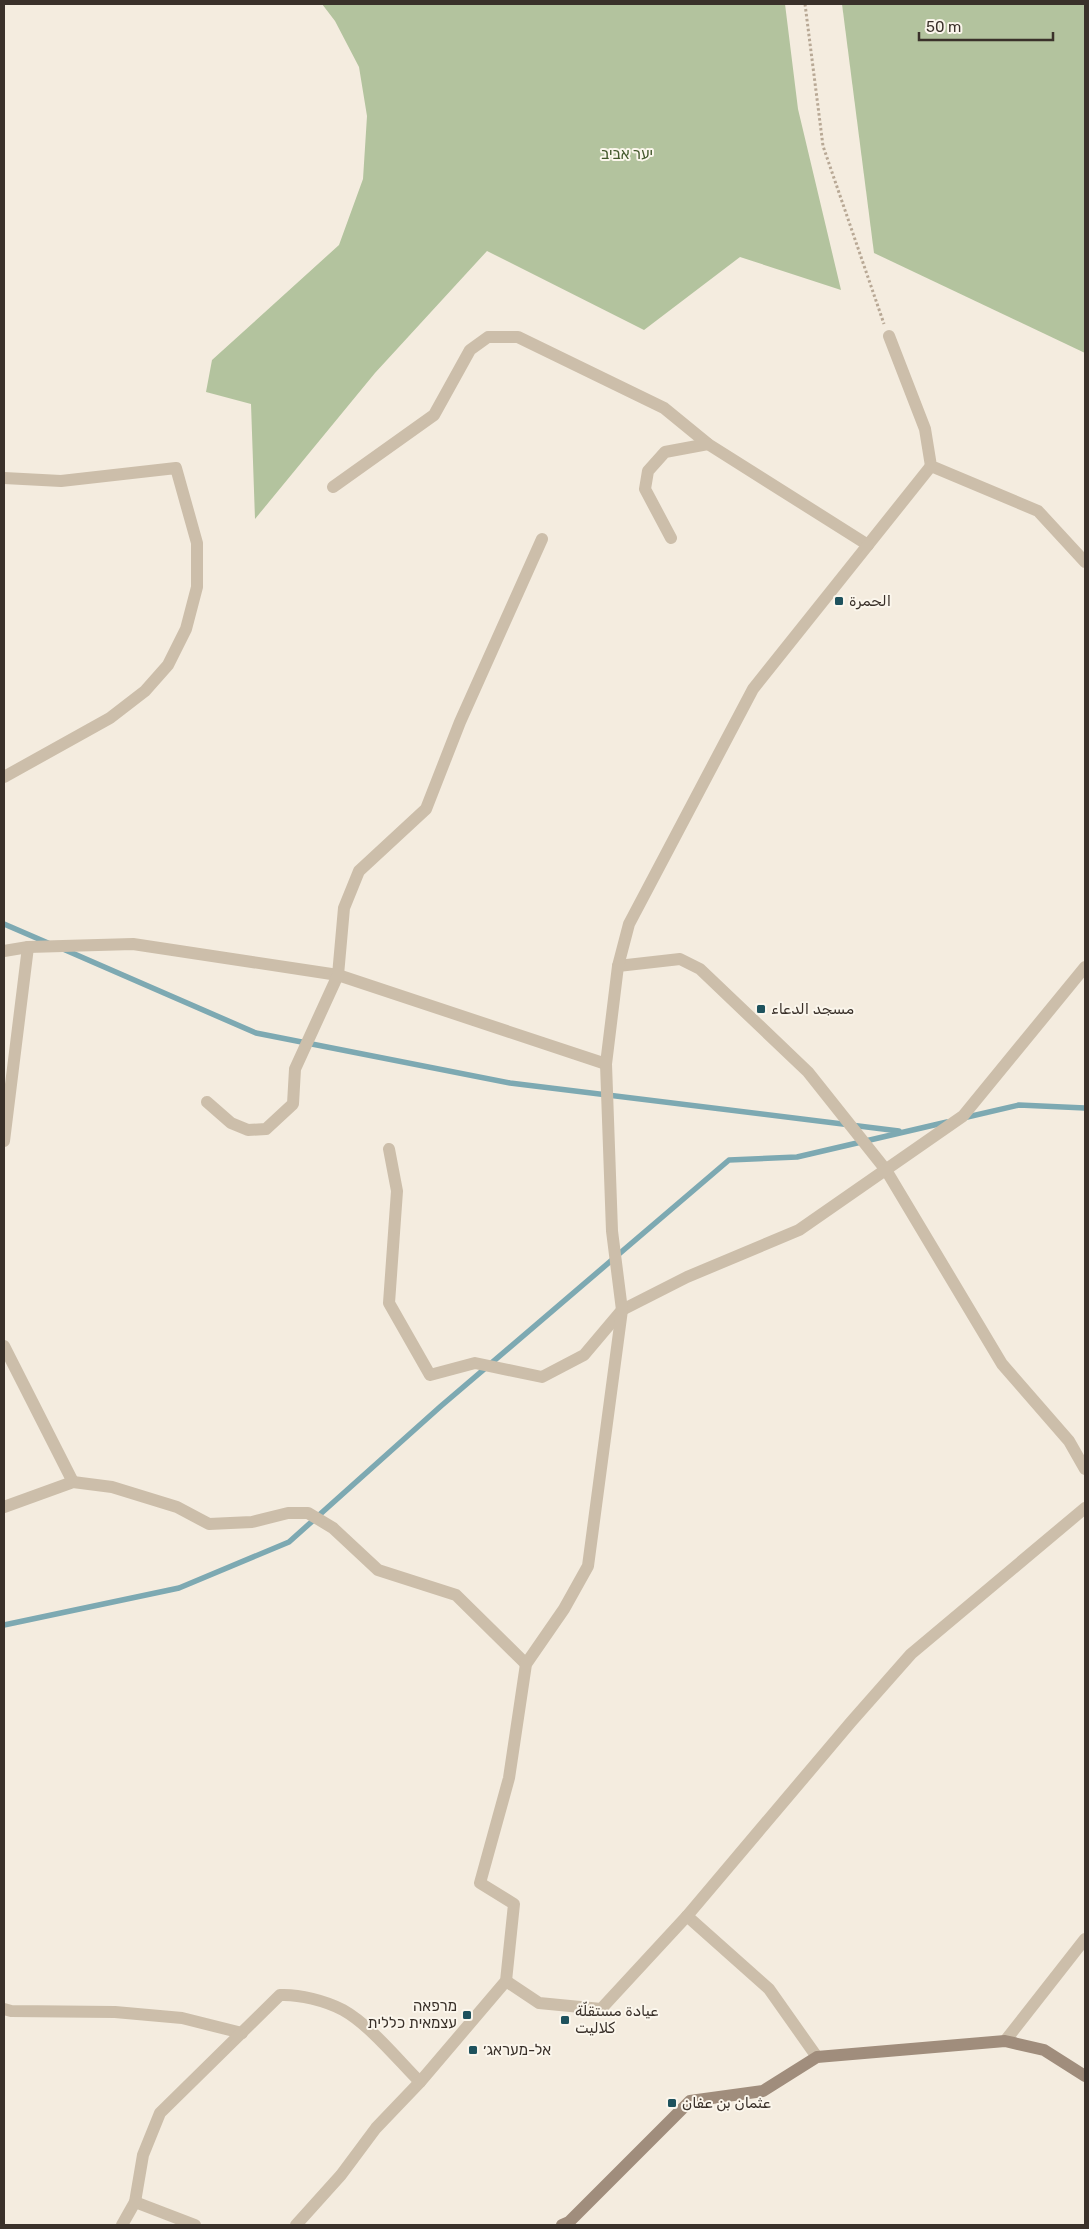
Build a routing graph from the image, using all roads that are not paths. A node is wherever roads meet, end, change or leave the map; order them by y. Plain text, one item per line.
1 (889, 336) road end
2 (708, 444) junction
3 (931, 466) junction
4 (4, 478) edge
5 (333, 486) dead end
6 (671, 538) dead end
7 (542, 539) dead end
8 (868, 545) junction
9 (1085, 562) edge
10 (4, 777) edge
11 (28, 947) junction
12 (4, 951) edge
13 (618, 966) junction
14 (1085, 967) edge
15 (338, 975) junction
16 (606, 1064) junction
17 (207, 1102) dead end
18 (4, 1141) edge
19 (390, 1149) dead end
20 (886, 1170) junction
21 (622, 1310) junction
22 (4, 1346) edge
23 (1085, 1469) edge
24 (73, 1482) junction
25 (4, 1507) edge
26 (1085, 1508) edge
27 (526, 1664) junction
28 (687, 1916) junction
29 (1085, 1939) edge
30 (506, 1981) junction
31 (4, 2009) edge
32 (242, 2033) junction
33 (1004, 2042) junction
34 (817, 2058) junction
35 (1085, 2076) edge
36 (420, 2082) junction
37 (135, 2202) junction
38 (122, 2225) edge
39 (195, 2225) edge
40 (296, 2225) edge
41 (562, 2225) edge

1 - 3 street
2 - 5 street
2 - 6 street
2 - 8 street
3 - 8 street
3 - 9 street
4 - 10 street
7 - 15 street
8 - 13 street
11 - 12 street
11 - 15 street
11 - 18 street
13 - 16 street
13 - 20 street
14 - 20 street
15 - 16 street
15 - 17 street
16 - 21 street
19 - 21 street
20 - 21 street
20 - 23 street
21 - 27 street
22 - 24 street
24 - 25 street
24 - 27 street
26 - 28 street
27 - 30 street
28 - 30 street
28 - 34 street
29 - 33 street
30 - 36 street
31 - 32 street
32 - 36 street
32 - 37 street
33 - 34 street
33 - 35 street
34 - 41 street
36 - 40 street
37 - 38 street
37 - 39 street

